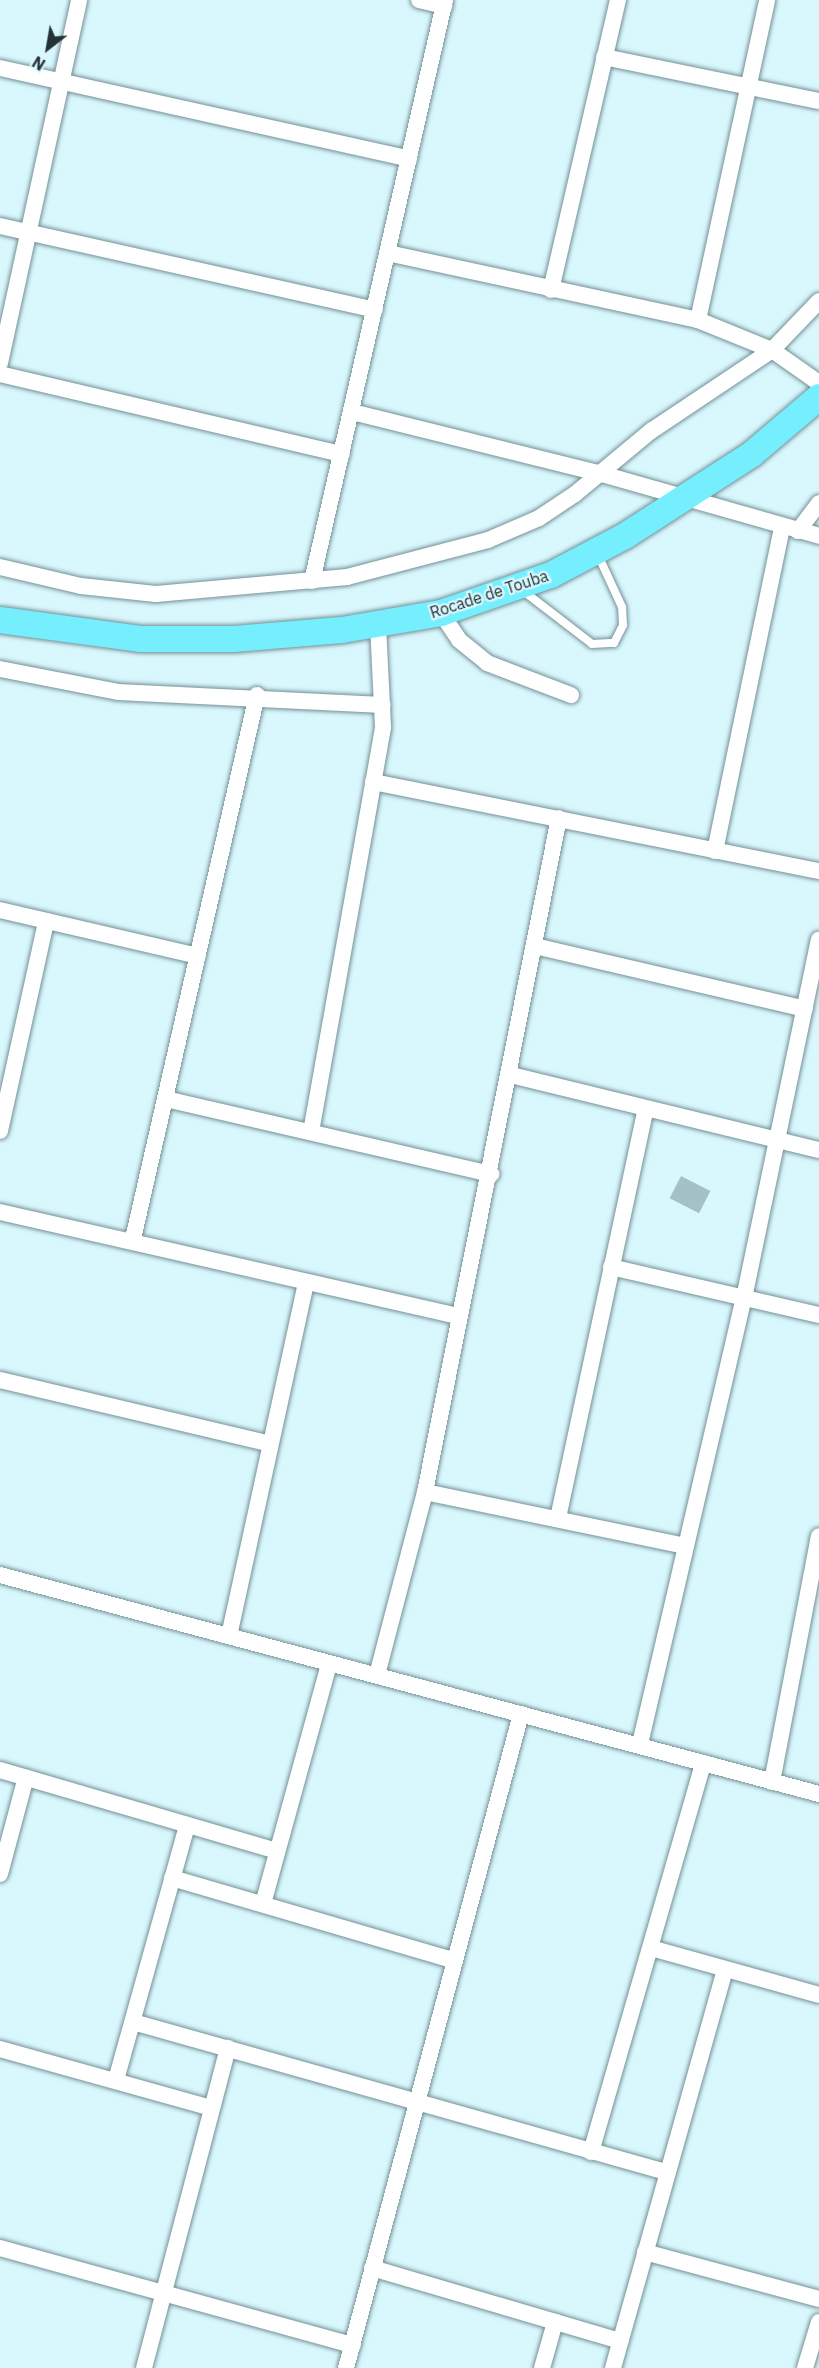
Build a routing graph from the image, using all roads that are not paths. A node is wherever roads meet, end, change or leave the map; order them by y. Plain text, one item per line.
1 (79, 0) edge
2 (419, 0) edge
3 (618, 0) edge
4 (767, 0) edge
5 (445, 3) edge
6 (604, 57) junction
7 (0, 68) edge
8 (62, 81) junction
9 (748, 86) junction
10 (819, 101) edge
11 (409, 159) junction
12 (0, 226) edge
13 (28, 232) junction
14 (388, 253) junction
15 (551, 290) junction
16 (819, 301) edge
17 (375, 310) junction
18 (698, 320) junction
19 (771, 350) junction
20 (0, 363) edge
21 (0, 374) edge
22 (819, 382) edge
23 (819, 397) edge
24 (352, 412) junction
25 (342, 454) junction
26 (602, 474) junction
27 (683, 501) junction
28 (819, 503) edge
29 (790, 529) junction
30 (819, 536) edge
31 (597, 552) junction
32 (0, 567) edge
33 (312, 581) junction
34 (520, 588) junction
35 (441, 613) junction
36 (0, 620) edge
37 (378, 624) junction
38 (0, 669) edge
39 (257, 695) junction
40 (571, 695) dead end
41 (383, 705) junction
42 (374, 782) junction
43 (560, 818) junction
44 (715, 850) junction
45 (819, 872) edge
46 (0, 910) edge
47 (46, 921) junction
48 (819, 940) edge
49 (535, 946) junction
50 (198, 956) junction
51 (805, 1009) junction
52 (511, 1075) junction
53 (166, 1099) junction
54 (645, 1111) junction
55 (0, 1131) edge
56 (311, 1132) junction
57 (776, 1140) junction
58 (819, 1150) edge
59 (491, 1174) junction
60 (0, 1212) edge
61 (133, 1239) junction
62 (611, 1267) junction
63 (306, 1283) junction
64 (744, 1298) junction
65 (819, 1315) edge
66 (459, 1316) junction
67 (0, 1380) edge
68 (270, 1444) junction
69 (425, 1492) junction
70 (558, 1518) junction
71 (819, 1536) edge
72 (686, 1546) junction
73 (0, 1575) edge
74 (229, 1636) junction
75 (329, 1664) junction
76 (377, 1675) junction
77 (521, 1714) junction
78 (640, 1744) junction
79 (703, 1763) junction
80 (0, 1770) edge
81 (26, 1777) junction
82 (772, 1782) junction
83 (819, 1794) edge
84 (187, 1825) junction
85 (5, 1839) edge
86 (277, 1851) junction
87 (0, 1874) edge
88 (172, 1878) junction
89 (263, 1904) junction
90 (651, 1948) junction
91 (453, 1960) junction
92 (725, 1969) junction
93 (819, 1995) edge
94 (133, 2022) junction
95 (228, 2048) junction
96 (0, 2049) edge
97 (116, 2080) junction
98 (419, 2100) junction
99 (211, 2108) junction
100 (591, 2152) junction
101 (666, 2172) junction
102 (0, 2248) edge
103 (645, 2252) junction
104 (372, 2268) junction
105 (163, 2293) junction
106 (819, 2299) edge
107 (555, 2322) junction
108 (819, 2322) edge
109 (620, 2341) junction
110 (352, 2345) junction
111 (144, 2368) edge
112 (346, 2368) edge
113 (542, 2368) edge
114 (613, 2368) edge
115 (805, 2368) edge

1 - 8 street
2 - 5 street
3 - 6 street
4 - 9 street
5 - 11 street
6 - 9 street
6 - 15 street
7 - 8 street
8 - 11 street
8 - 13 street
9 - 10 street
9 - 18 street
11 - 14 street
12 - 13 street
13 - 17 street
13 - 20 street
14 - 15 street
14 - 17 street
15 - 18 street
16 - 19 street
17 - 24 street
18 - 19 street
19 - 22 street
19 - 26 street
21 - 25 street
23 - 27 main road, Rocade de Touba
24 - 25 street
24 - 26 street
25 - 33 street
26 - 27 street
26 - 33 street
27 - 29 street
27 - 31 main road, Rocade de Touba
28 - 29 street
29 - 30 street
29 - 44 street
31 - 34 main road, Rocade de Touba
31 - 34 lane
32 - 33 street
34 - 35 main road, Rocade de Touba
35 - 37 main road, Rocade de Touba
35 - 40 street
36 - 37 main road, Rocade de Touba
37 - 41 street
38 - 39 street
39 - 41 street
39 - 50 street
41 - 42 street
42 - 43 street
42 - 56 street
43 - 44 street
43 - 49 street
44 - 45 street
46 - 47 street
47 - 50 street
47 - 55 street
48 - 51 street
49 - 51 street
49 - 52 street
50 - 53 street
51 - 57 street
52 - 54 street
52 - 59 street
53 - 56 street
53 - 61 street
54 - 57 street
54 - 62 street
56 - 59 street
57 - 58 street
57 - 64 street
59 - 66 street
60 - 61 street
61 - 63 street
62 - 64 street
62 - 70 street
63 - 66 street
63 - 68 street
64 - 65 street
64 - 72 street
66 - 69 street
67 - 68 street
68 - 74 street
69 - 70 street
69 - 76 street
70 - 72 street
71 - 82 street
72 - 78 street
73 - 74 street
74 - 75 street
75 - 76 street
75 - 86 street
76 - 77 street
77 - 78 street
77 - 91 street
78 - 79 street
79 - 82 street
79 - 90 street
80 - 81 street
81 - 84 street
81 - 85 street
82 - 83 street
84 - 86 street
84 - 88 street
85 - 87 street
86 - 89 street
88 - 89 street
88 - 94 street
89 - 91 street
90 - 92 street
90 - 100 street
91 - 98 street
92 - 93 street
92 - 101 street
94 - 95 street
94 - 97 street
95 - 98 street
95 - 99 street
96 - 97 street
97 - 99 street
98 - 100 street
98 - 104 street
99 - 105 street
100 - 101 street
101 - 103 street
102 - 105 street
103 - 106 street
103 - 109 street
104 - 107 street
104 - 110 street
105 - 110 street
105 - 111 street
107 - 109 street
107 - 113 street
108 - 115 street
109 - 114 street
110 - 112 street

